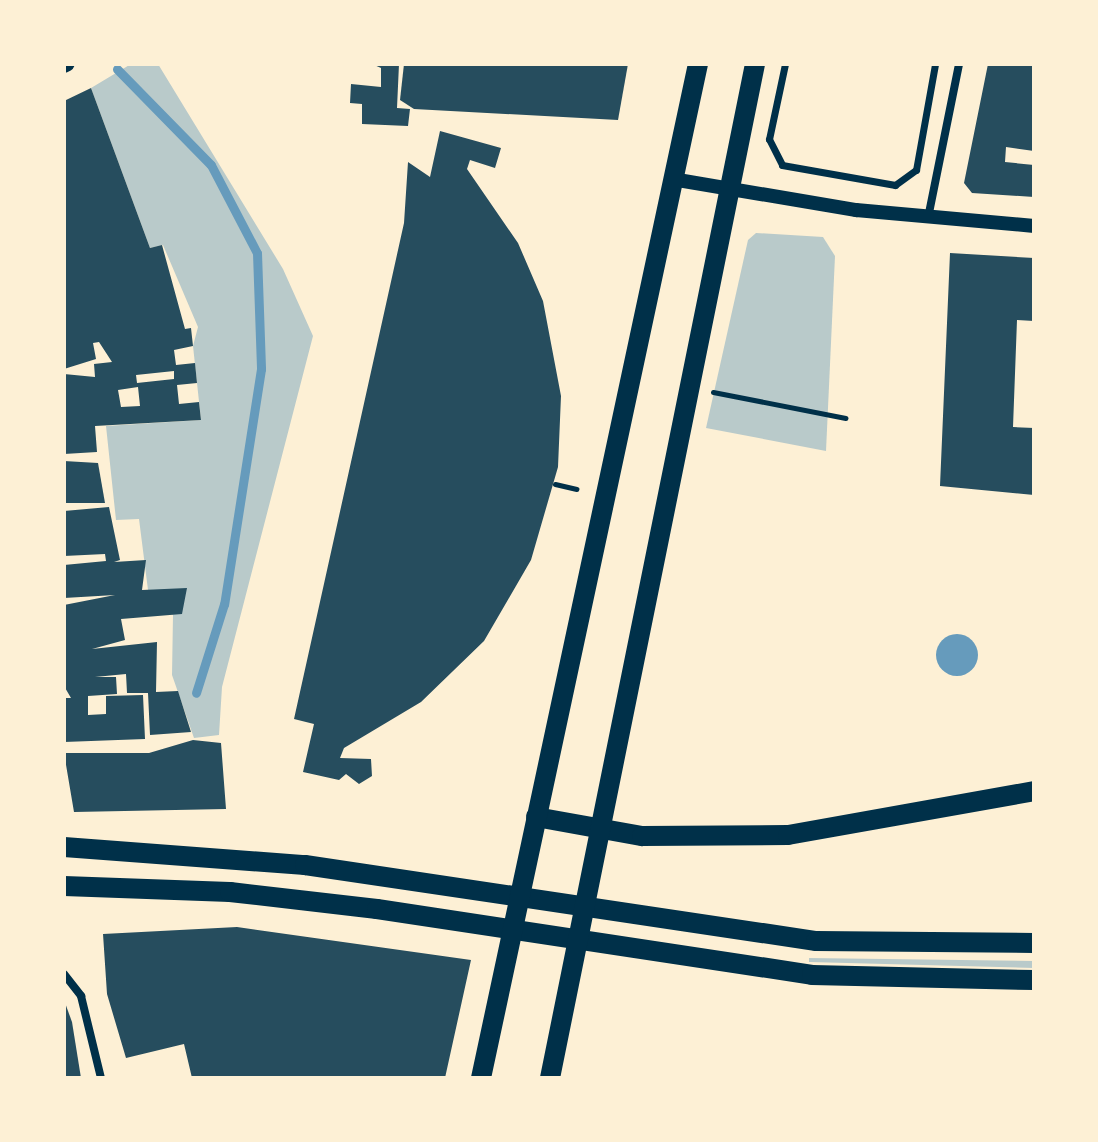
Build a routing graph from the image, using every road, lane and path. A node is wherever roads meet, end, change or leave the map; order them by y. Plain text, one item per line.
1 (698, 64) edge
2 (755, 64) edge
3 (785, 64) edge
4 (935, 64) edge
5 (959, 64) edge
6 (672, 179) junction
7 (732, 189) junction
8 (927, 219) junction
9 (1034, 226) edge
10 (713, 392) dead end
11 (845, 418) dead end
12 (555, 484) dead end
13 (576, 489) dead end
14 (1034, 791) edge
15 (536, 817) junction
16 (601, 828) junction
17 (64, 847) edge
18 (64, 886) edge
19 (1034, 943) edge
20 (64, 974) edge
21 (1034, 980) edge
22 (101, 1078) edge
23 (481, 1078) edge
24 (550, 1078) edge

1 - 6 main road
2 - 7 main road
3 - 4 street
5 - 8 street
6 - 7 street
6 - 15 main road
7 - 8 street
7 - 16 main road
8 - 9 street
10 - 11 path
12 - 13 path
14 - 16 main road
15 - 16 main road
15 - 23 main road
16 - 24 main road
17 - 19 main road
18 - 21 main road
20 - 22 street

